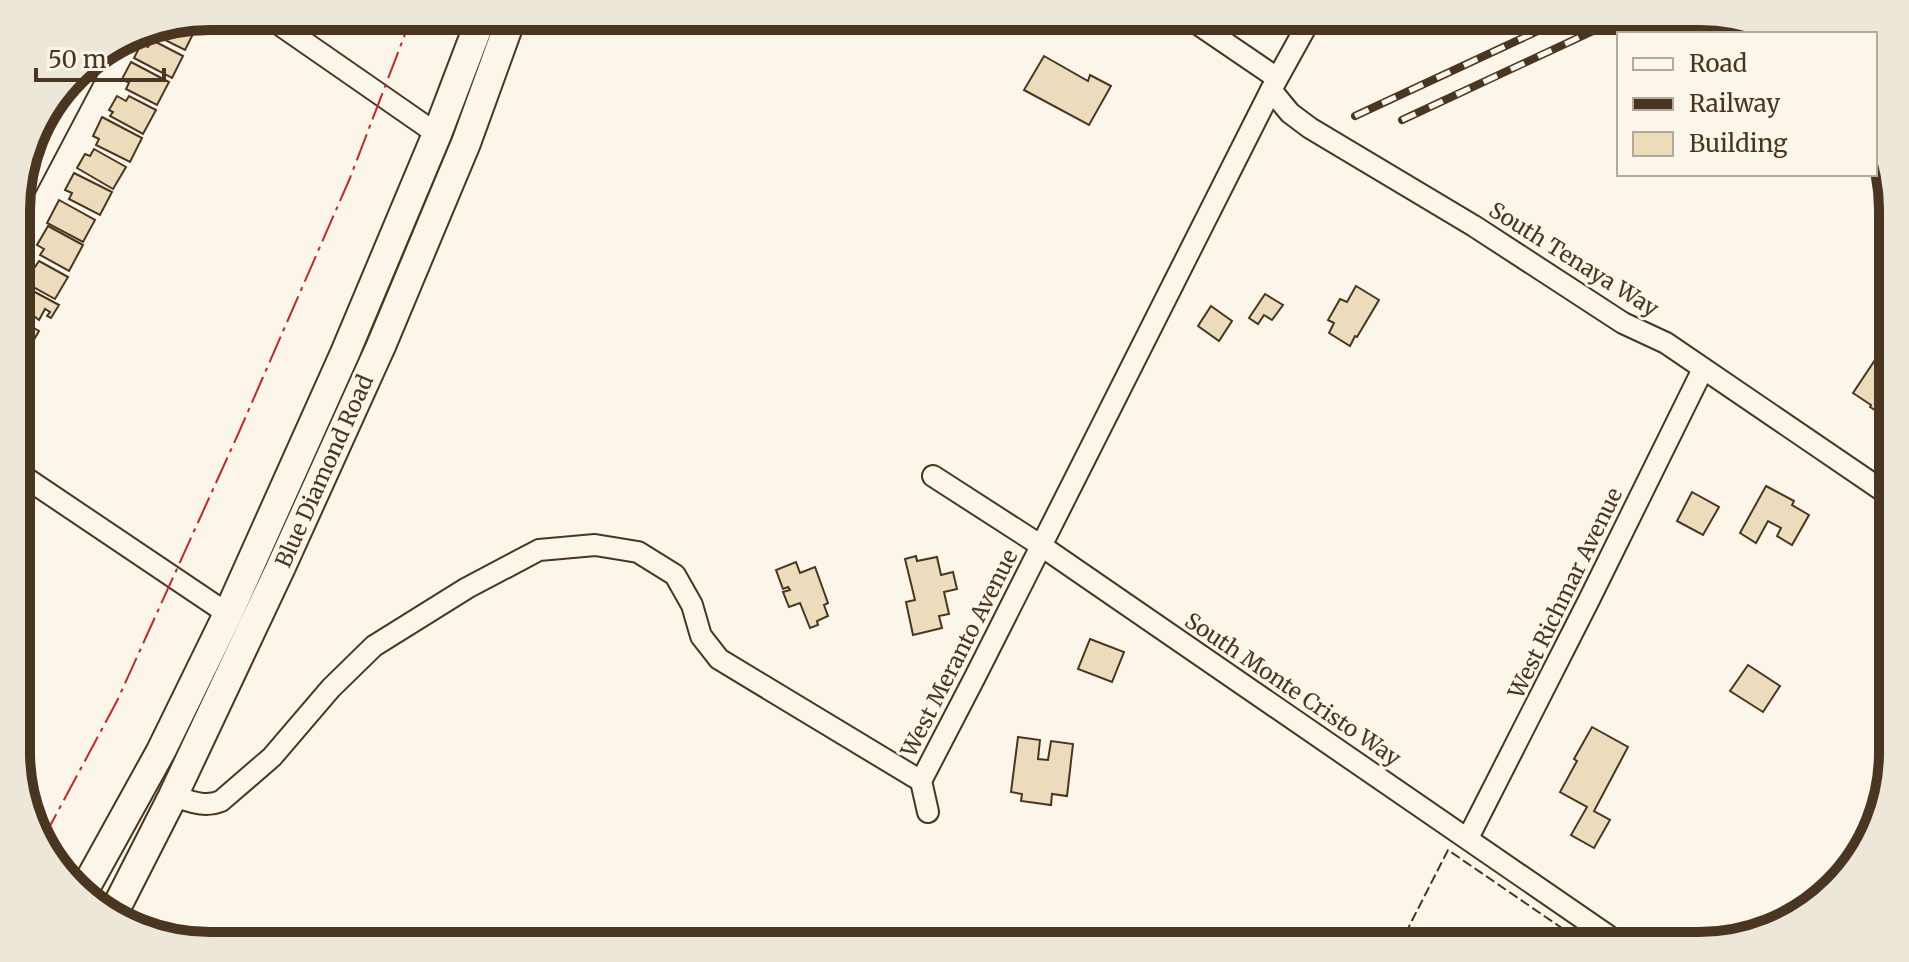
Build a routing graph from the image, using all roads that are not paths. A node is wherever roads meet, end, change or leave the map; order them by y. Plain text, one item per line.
1 (287, 30) edge
2 (477, 30) edge
3 (507, 30) edge
4 (1204, 30) edge
5 (1304, 30) edge
6 (1274, 84) junction
7 (78, 89) edge
8 (437, 134) junction
9 (35, 170) edge
10 (1703, 369) junction
11 (933, 476) dead end
12 (30, 481) edge
13 (1879, 488) edge
14 (1040, 545) junction
15 (228, 614) junction
16 (921, 781) junction
17 (173, 796) junction
18 (928, 812) dead end
19 (1468, 838) junction
20 (88, 884) edge
21 (117, 906) edge
22 (1603, 932) edge

1 - 8 street
2 - 8 highway, Blue Diamond Road
3 - 17 highway, Blue Diamond Road
4 - 6 street, South Tenaya Way
5 - 6 street, West Meranto Avenue
6 - 10 street, South Tenaya Way
6 - 14 street, West Meranto Avenue
7 - 9 street
8 - 15 highway, Blue Diamond Road
10 - 13 street, South Tenaya Way
10 - 19 street, West Richmar Avenue
11 - 14 street, South Monte Cristo Way
12 - 15 street
14 - 16 street, West Meranto Avenue
14 - 19 street, South Monte Cristo Way
15 - 20 highway, Blue Diamond Road
16 - 17 street, West Meranto Avenue
16 - 18 street
17 - 21 highway, Blue Diamond Road
19 - 22 street, South Monte Cristo Way

